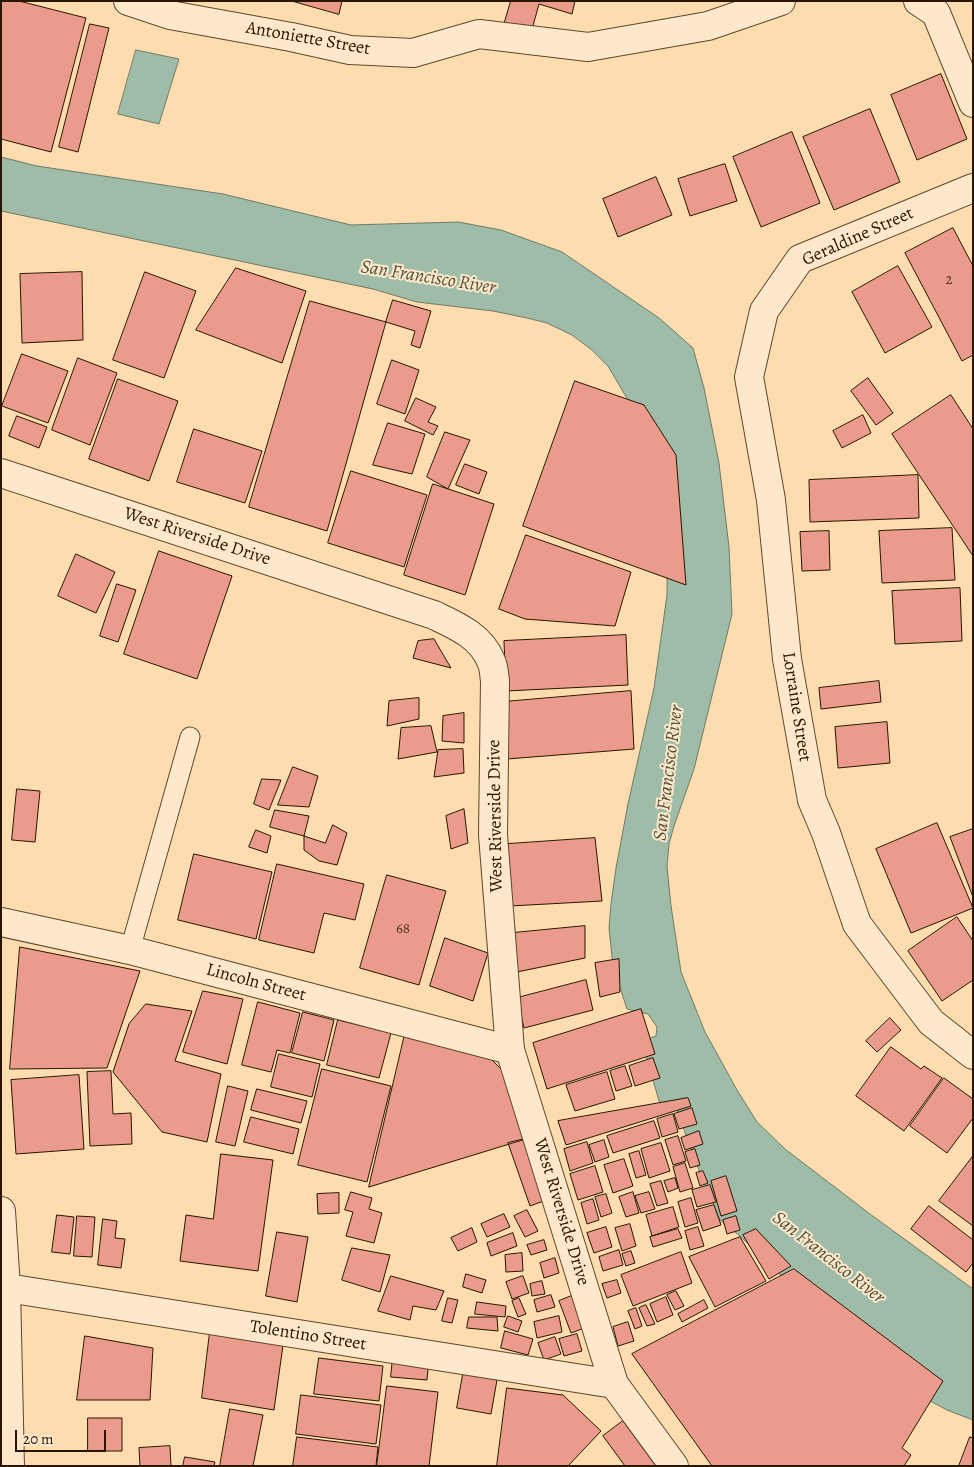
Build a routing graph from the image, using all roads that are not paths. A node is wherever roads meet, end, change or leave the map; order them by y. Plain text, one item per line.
1 (128, 1) edge
2 (781, 1) edge
3 (918, 1) edge
4 (973, 103) edge
5 (971, 192) edge
6 (764, 310) joint
7 (1, 473) edge
8 (190, 737) dead end
9 (1, 922) edge
10 (130, 950) junction
11 (510, 1050) junction
12 (973, 1054) edge
13 (1, 1211) edge
14 (4, 1288) edge
15 (614, 1384) junction
16 (10, 1466) edge
17 (674, 1466) edge

1 - 2 street, Antoniette Street
3 - 4 street
5 - 6 street, Geraldine Street
6 - 12 street, Lorraine Street
7 - 11 street, West Riverside Drive
8 - 10 lane
9 - 10 street, Lincoln Street
10 - 11 street, Lincoln Street
11 - 15 street, West Riverside Drive
13 - 14 street
14 - 15 street, Tolentino Street
14 - 16 street
15 - 17 street, West Riverside Drive

